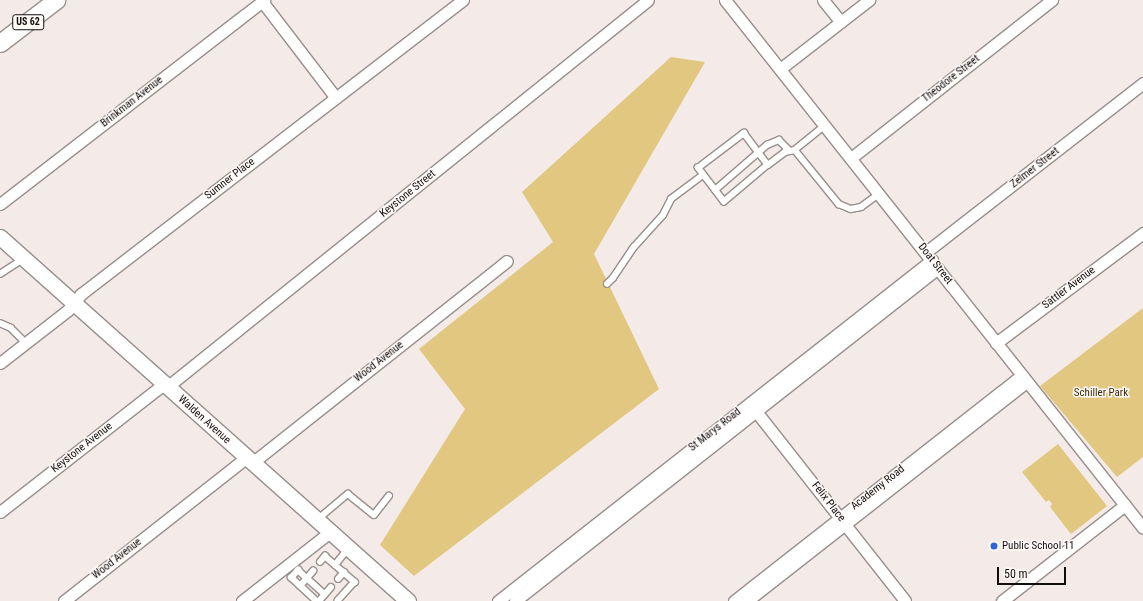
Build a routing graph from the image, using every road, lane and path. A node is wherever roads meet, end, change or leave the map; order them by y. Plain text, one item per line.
1 (56, 0) edge
2 (263, 0) edge
3 (463, 0) edge
4 (648, 0) edge
5 (726, 0) edge
6 (823, 0) edge
7 (869, 0) edge
8 (1052, 0) edge
9 (841, 22) junction
10 (0, 43) edge
11 (780, 69) junction
12 (1143, 83) edge
13 (336, 98) junction
14 (825, 126) junction
15 (792, 150) junction
16 (760, 152) junction
17 (851, 158) junction
18 (768, 165) junction
19 (703, 175) junction
20 (715, 190) junction
21 (880, 193) junction
22 (0, 204) edge
23 (1143, 234) edge
24 (0, 238) edge
25 (24, 259) junction
26 (932, 260) junction
27 (507, 261) dead end
28 (0, 274) edge
29 (607, 284) dead end
30 (74, 303) junction
31 (0, 323) edge
32 (26, 343) junction
33 (996, 343) junction
34 (0, 362) edge
35 (1024, 378) junction
36 (166, 385) junction
37 (753, 407) junction
38 (249, 460) junction
39 (389, 496) dead end
40 (1125, 505) junction
41 (0, 512) edge
42 (316, 520) junction
43 (842, 521) junction
44 (1143, 528) edge
45 (330, 532) junction
46 (348, 549) junction
47 (560, 559) junction
48 (320, 562) dead end
49 (335, 565) junction
50 (284, 568) junction
51 (312, 571) dead end
52 (344, 572) junction
53 (307, 577) junction
54 (291, 578) junction
55 (338, 579) dead end
56 (315, 585) junction
57 (300, 586) junction
58 (331, 587) dead end
59 (757, 588) junction
60 (308, 594) junction
61 (325, 594) junction
62 (64, 601) edge
63 (242, 601) edge
64 (317, 601) edge
65 (338, 601) edge
66 (408, 601) edge
67 (498, 601) edge
68 (515, 601) edge
69 (734, 601) edge
70 (747, 601) edge
71 (905, 601) edge
72 (1002, 601) edge

1 - 10 main road, US 62
2 - 13 street
2 - 22 street, Brinkman Avenue
3 - 13 street, Sumner Place
4 - 36 street, Keystone Street
5 - 11 street, Doat Street
6 - 9 street
7 - 9 street
8 - 17 street, Theodore Street
9 - 11 street
11 - 14 street, Doat Street
12 - 26 street, Zelmer Street
13 - 30 street, Sumner Place
14 - 15 lane
14 - 17 street, Doat Street
15 - 16 lane
15 - 18 lane
15 - 21 lane
16 - 18 lane
16 - 19 lane
16 - 20 lane
17 - 21 street, Doat Street
18 - 20 lane
19 - 20 lane
19 - 29 lane
21 - 26 street, Doat Street
23 - 33 street, Sattler Avenue
24 - 25 main road, Walden Avenue
25 - 28 lane
25 - 30 main road, Walden Avenue
26 - 33 street, Doat Street
26 - 37 street, St Marys Road
27 - 38 street, Wood Avenue
30 - 32 street, Sumner Place
30 - 36 main road, Walden Avenue
31 - 32 lane
32 - 34 street, Sumner Place
33 - 35 street, Doat Street
35 - 40 street, Doat Street
35 - 43 street, Academy Road
36 - 38 main road, Walden Avenue
36 - 41 street, Keystone Avenue
37 - 43 street, Felix Place
37 - 47 street, St Marys Road
38 - 42 main road, Walden Avenue
38 - 62 street, Wood Avenue
39 - 42 lane
40 - 44 street, Doat Street
40 - 72 street
42 - 45 main road, Walden Avenue
43 - 59 street, Academy Road
43 - 71 street, Felix Place
45 - 46 main road, Walden Avenue
45 - 50 street
46 - 49 lane
46 - 66 main road, Walden Avenue
47 - 67 street, St Marys Road
47 - 68 street, St Marys Road
48 - 49 lane
49 - 52 lane
50 - 54 lane
50 - 63 street
51 - 53 lane
52 - 55 lane
52 - 65 lane
53 - 54 lane
53 - 56 lane
53 - 57 lane
54 - 57 lane
56 - 60 lane
56 - 61 lane
57 - 60 lane
58 - 61 lane
59 - 69 street, Academy Road
59 - 70 street, Academy Road
60 - 64 lane
61 - 64 lane

